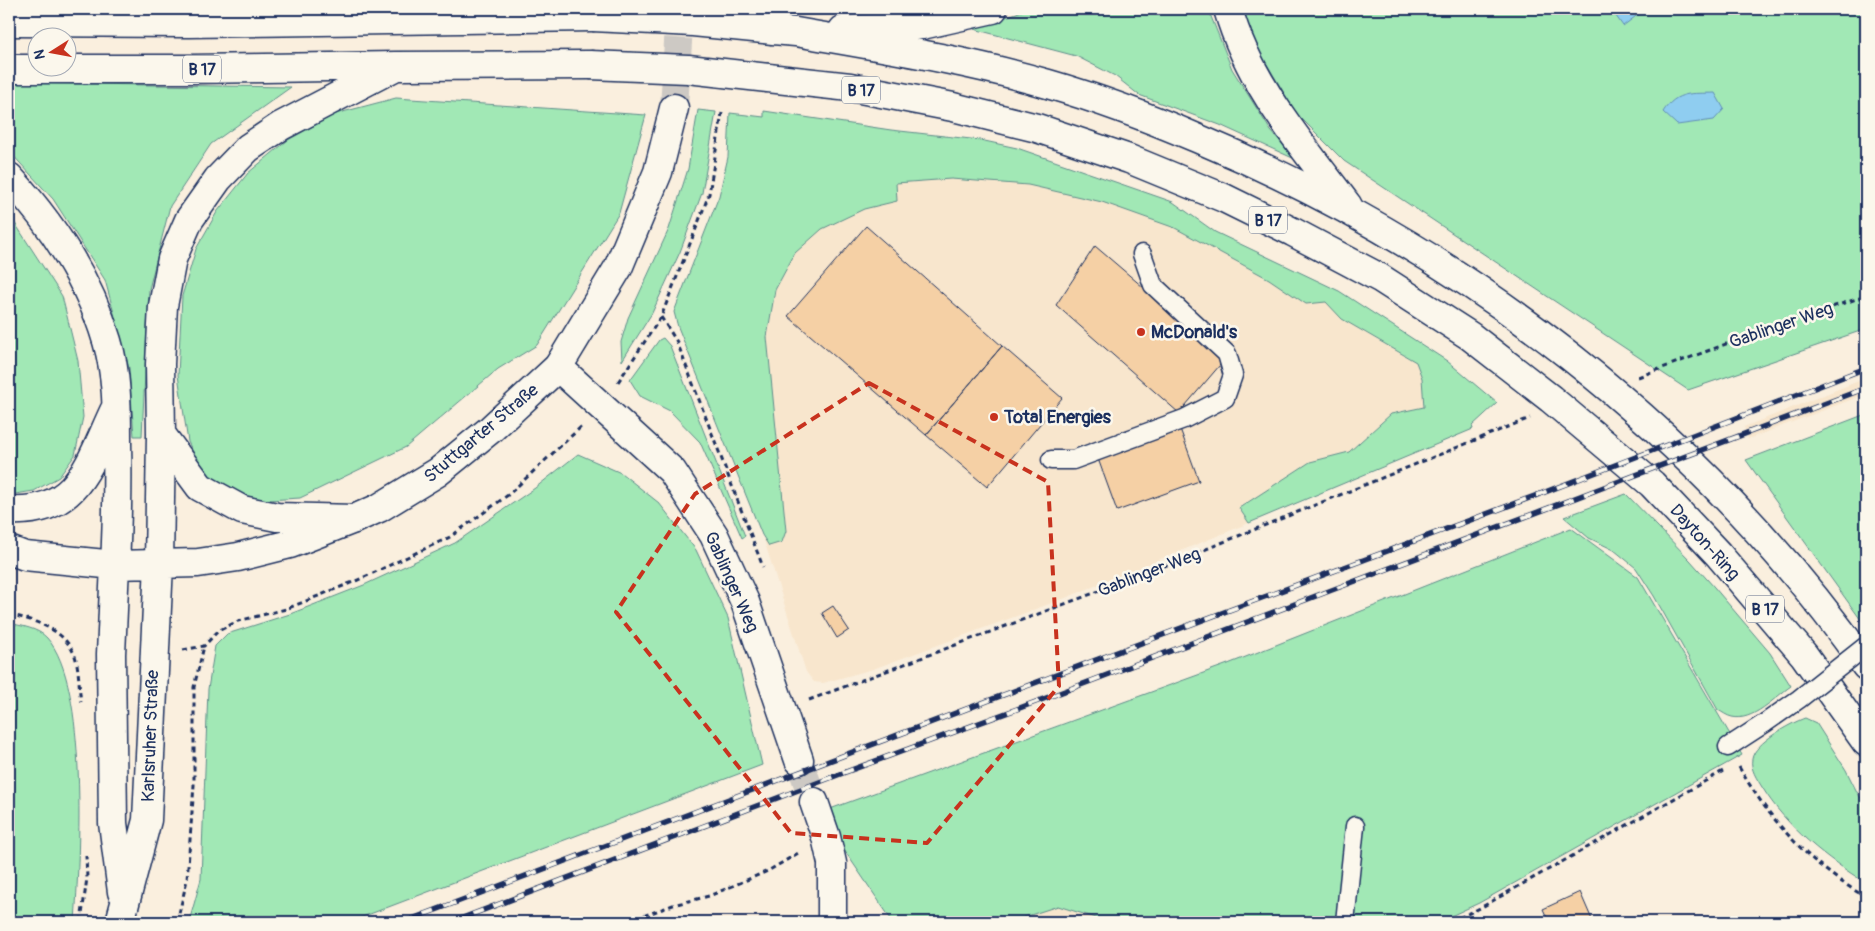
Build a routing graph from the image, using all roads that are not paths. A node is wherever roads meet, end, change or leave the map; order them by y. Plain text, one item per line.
1 (993, 9) edge
2 (1228, 9) edge
3 (9, 22) edge
4 (785, 31) junction
5 (396, 66) junction
6 (9, 69) edge
7 (674, 108) tunnel mouth
8 (9, 177) edge
9 (1354, 213) junction
10 (1142, 254) dead end
11 (558, 368) junction
12 (116, 406) junction
13 (161, 434) junction
14 (1051, 460) dead end
15 (9, 510) edge
16 (354, 519) junction
17 (9, 550) edge
18 (159, 564) junction
19 (116, 565) junction
20 (1866, 646) edge
21 (1866, 666) edge
22 (1866, 742) edge
23 (1728, 747) dead end
24 (798, 760) tunnel mouth
25 (814, 802) tunnel mouth
26 (1356, 826) dead end
27 (122, 914) edge
28 (832, 922) edge
29 (1345, 922) edge

1 - 4 main road
2 - 9 main road
3 - 4 main road, B 17, bridge
4 - 9 main road, B 17
5 - 6 main road, B 17
5 - 13 main road, Karlsruher Straße
5 - 22 main road, Dayton-Ring / B 17, bridge
7 - 11 main road, Stuttgarter Straße
8 - 12 main road, Karlsruher Straße
9 - 21 main road, B 17
10 - 14 lane
11 - 16 main road, Stuttgarter Straße
11 - 24 main road, Gablinger Weg
12 - 15 main road
12 - 19 main road, Karlsruher Straße
13 - 16 main road
13 - 18 main road, Karlsruher Straße
16 - 18 main road, Stuttgarter Straße
17 - 19 main road, Stuttgarter Straße
18 - 19 main road, Stuttgarter Straße
18 - 27 main road, Karlsruher Straße
19 - 27 main road, Karlsruher Straße
20 - 23 lane, bridge
25 - 28 main road
26 - 29 lane

